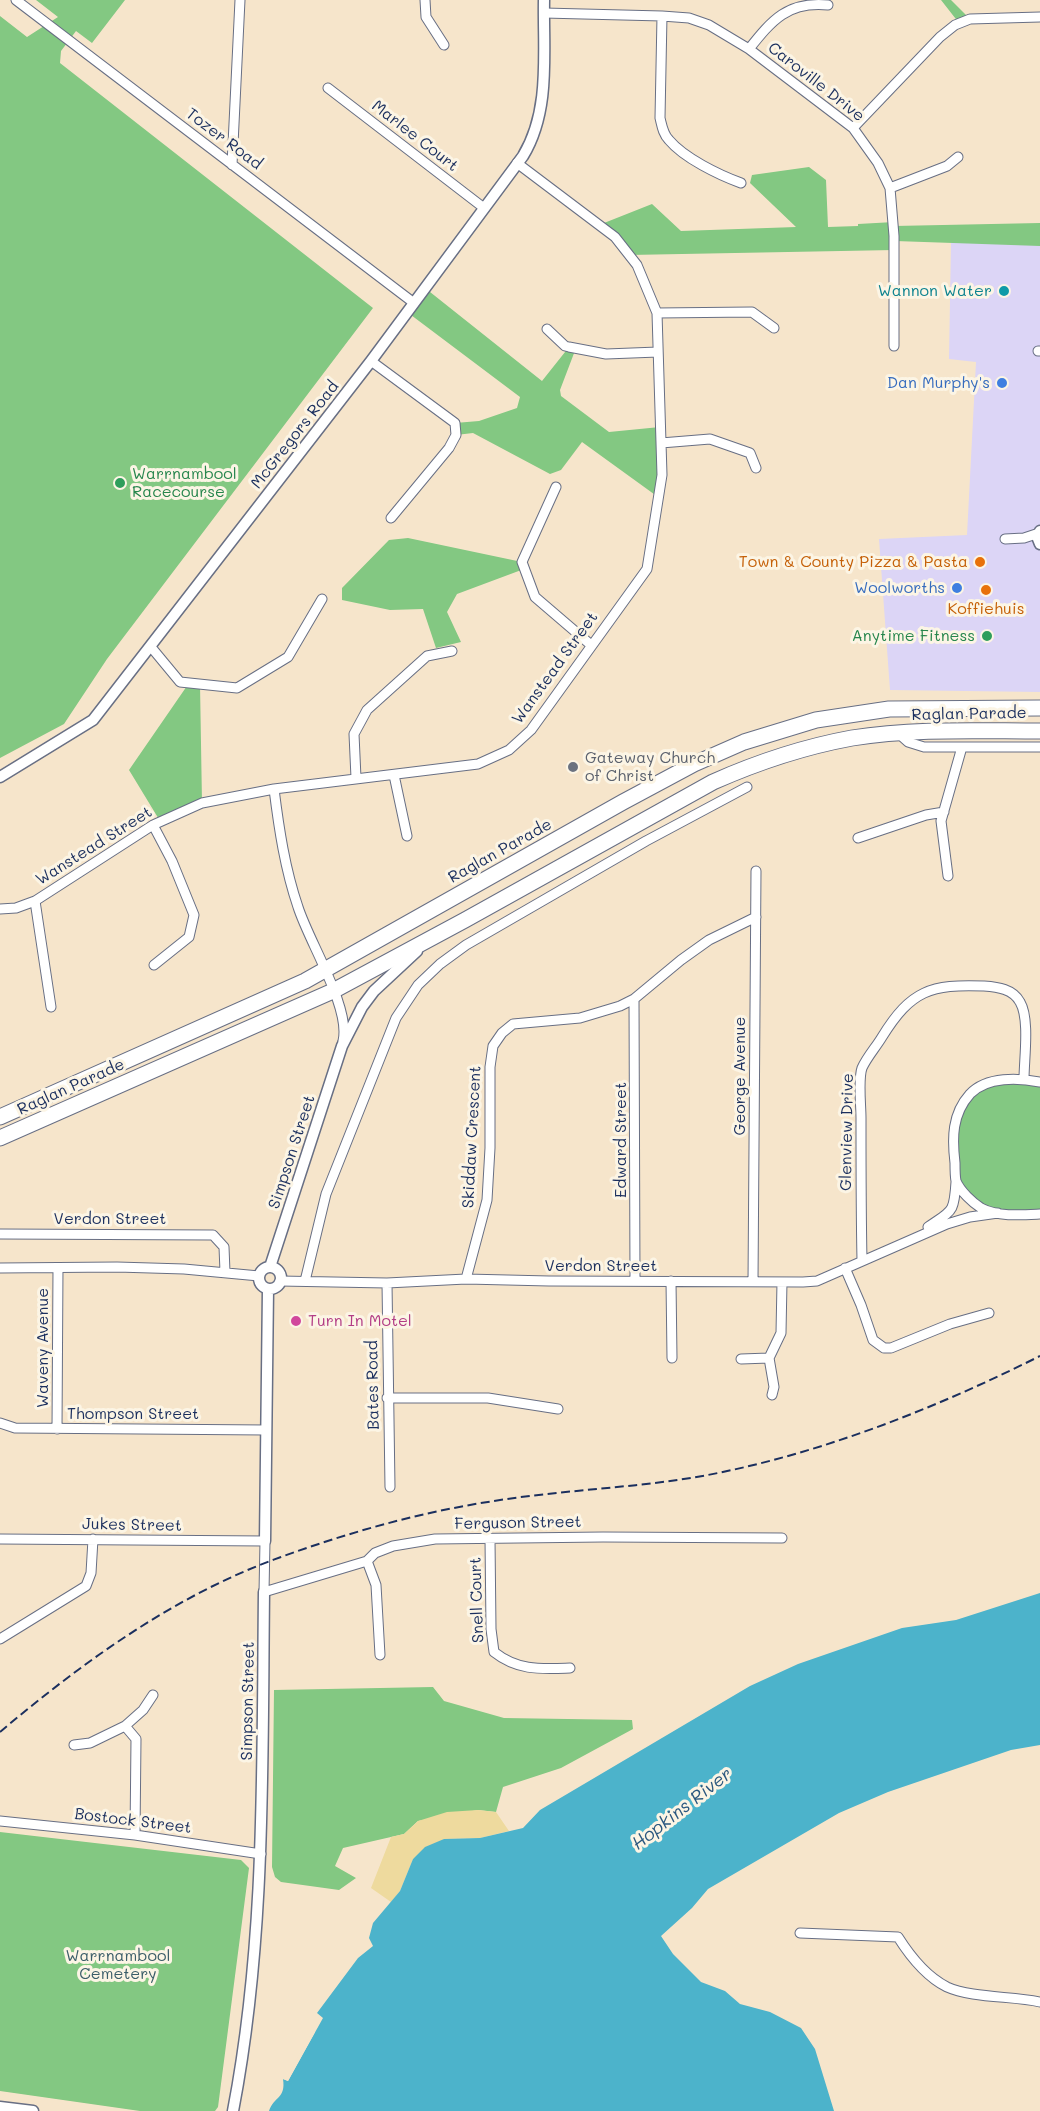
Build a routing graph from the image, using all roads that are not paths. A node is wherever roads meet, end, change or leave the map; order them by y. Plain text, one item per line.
1 (16, 0) edge
2 (240, 0) edge
3 (425, 0) edge
4 (544, 0) edge
5 (828, 5) dead end
6 (544, 13) junction
7 (662, 16) junction
8 (1040, 17) edge
9 (444, 45) dead end
10 (749, 49) junction
11 (328, 87) dead end
12 (854, 128) junction
13 (958, 157) dead end
14 (517, 163) junction
15 (232, 165) junction
16 (741, 183) dead end
17 (891, 188) junction
18 (484, 208) junction
19 (414, 303) junction
20 (657, 313) junction
21 (774, 328) dead end
22 (548, 329) dead end
23 (894, 346) dead end
24 (658, 352) junction
25 (371, 361) junction
26 (661, 443) junction
27 (756, 468) dead end
28 (556, 487) dead end
29 (391, 518) dead end
30 (1040, 538) edge
31 (1005, 539) dead end
32 (322, 599) dead end
33 (591, 645) junction
34 (151, 647) junction
35 (452, 651) dead end
36 (1040, 708) edge
37 (1040, 731) edge
38 (898, 733) junction
39 (962, 747) junction
40 (1040, 747) edge
41 (394, 775) junction
42 (0, 777) edge
43 (356, 778) junction
44 (747, 787) dead end
45 (274, 789) junction
46 (623, 802) junction
47 (944, 812) junction
48 (636, 824) junction
49 (153, 825) junction
50 (407, 836) dead end
51 (858, 838) dead end
52 (646, 841) junction
53 (756, 871) dead end
54 (948, 876) dead end
55 (35, 901) junction
56 (0, 909) edge
57 (756, 917) junction
58 (465, 920) junction
59 (154, 965) dead end
60 (325, 969) junction
61 (333, 991) junction
62 (634, 999) junction
63 (51, 1007) dead end
64 (342, 1046) junction
65 (1024, 1079) junction
66 (1040, 1082) edge
67 (0, 1117) edge
68 (0, 1138) edge
69 (957, 1181) junction
70 (998, 1213) junction
71 (1040, 1214) edge
72 (0, 1234) edge
73 (914, 1238) junction
74 (861, 1260) junction
75 (270, 1267) junction
76 (0, 1268) edge
77 (58, 1268) junction
78 (845, 1268) junction
79 (225, 1272) junction
80 (259, 1276) junction
81 (466, 1279) junction
82 (280, 1281) junction
83 (305, 1281) junction
84 (635, 1281) junction
85 (671, 1281) junction
86 (753, 1282) junction
87 (782, 1282) junction
88 (387, 1283) junction
89 (268, 1289) junction
90 (989, 1312) dead end
91 (672, 1358) dead end
92 (769, 1358) junction
93 (741, 1359) dead end
94 (772, 1395) dead end
95 (387, 1398) junction
96 (558, 1409) dead end
97 (0, 1423) edge
98 (57, 1429) junction
99 (266, 1430) junction
100 (390, 1486) dead end
101 (782, 1538) dead end
102 (0, 1539) edge
103 (93, 1539) junction
104 (490, 1539) junction
105 (265, 1541) junction
106 (367, 1561) junction
107 (264, 1592) junction
108 (0, 1639) edge
109 (380, 1655) dead end
110 (570, 1668) dead end
111 (153, 1695) dead end
112 (125, 1726) junction
113 (74, 1745) dead end
114 (0, 1821) edge
115 (135, 1835) junction
116 (261, 1854) junction
117 (800, 1933) dead end
118 (1040, 2002) edge
119 (0, 2107) edge
120 (33, 2111) edge
121 (232, 2111) edge

1 - 15 street, Tozer Road
2 - 15 street
3 - 9 street
4 - 6 street, McGregors Road
5 - 10 street
6 - 7 street, Caroville Drive
6 - 14 street, McGregors Road
7 - 10 street, Caroville Drive
7 - 16 street
8 - 12 street
10 - 12 street, Caroville Drive
11 - 18 street, Marlee Court
12 - 17 street, Caroville Drive
13 - 17 street
14 - 18 street, McGregors Road
14 - 20 street, Wanstead Street
15 - 19 street, Tozer Road
17 - 23 street, Caroville Drive
18 - 19 street, McGregors Road
19 - 25 street, McGregors Road
20 - 21 street
20 - 24 street, Wanstead Street
22 - 24 street
24 - 26 street, Wanstead Street
25 - 29 street
25 - 34 street, McGregors Road
26 - 27 street
26 - 33 street, Wanstead Street
28 - 33 street
30 - 31 street
32 - 34 street
33 - 41 street, Wanstead Street
34 - 42 street, McGregors Road
35 - 43 street
36 - 46 highway, Raglan Parade
37 - 38 highway, Raglan Parade
38 - 39 street, Raglan Parade
38 - 48 highway, Raglan Parade
39 - 40 street, Raglan Parade
39 - 47 street
41 - 43 street, Wanstead Street
41 - 50 street
43 - 45 street, Wanstead Street
44 - 52 street
45 - 49 street, Wanstead Street
45 - 60 street, Simpson Street
46 - 48 highway
46 - 60 highway, Raglan Parade
47 - 51 street
47 - 54 street
48 - 52 street
48 - 58 highway, Raglan Parade
49 - 55 street, Wanstead Street
49 - 59 street
52 - 83 street
53 - 57 street, George Avenue
55 - 56 street, Wanstead Street
55 - 63 street
57 - 62 street, Skiddaw Crescent
57 - 86 street, George Avenue
58 - 61 highway, Raglan Parade
58 - 64 street, Simpson Street
60 - 61 street, Simpson Street
60 - 67 highway, Raglan Parade
61 - 64 street, Simpson Street
61 - 68 highway, Raglan Parade
62 - 81 street, Skiddaw Crescent
62 - 84 street, Edward Street
64 - 75 street, Simpson Street
65 - 66 street
65 - 69 street
65 - 74 street, Glenview Drive
69 - 70 street
69 - 73 street, Verdon Street
70 - 71 street
70 - 73 street, Verdon Street
72 - 79 street, Verdon Street
73 - 74 street, Verdon Street
74 - 78 street, Verdon Street
75 - 80 street
75 - 82 street
76 - 77 street
77 - 79 street
77 - 98 street, Waveny Avenue
78 - 87 street, Verdon Street
78 - 90 street
79 - 80 street
80 - 89 street
81 - 84 street, Verdon Street
81 - 88 street, Verdon Street
82 - 83 street, Verdon Street
82 - 89 street
83 - 88 street, Verdon Street
84 - 85 street, Verdon Street
85 - 86 street, Verdon Street
85 - 91 street
86 - 87 street, Verdon Street
87 - 92 street
88 - 95 street, Bates Road
89 - 99 street, Simpson Street
92 - 93 street
92 - 94 street
95 - 96 street
95 - 100 street, Bates Road
97 - 98 street, Thompson Street
98 - 99 street, Thompson Street
99 - 105 street, Simpson Street
101 - 104 street, Ferguson Street
102 - 103 street, Jukes Street
103 - 105 street, Jukes Street
103 - 108 street
104 - 106 street, Ferguson Street
104 - 110 street, Snell Court
105 - 107 street, Simpson Street
106 - 107 street, Ferguson Street
106 - 109 street
107 - 116 street, Simpson Street
111 - 112 street
112 - 113 street
112 - 115 street
114 - 115 street, Bostock Street
115 - 116 street, Bostock Street
116 - 121 street, Simpson Street
117 - 118 street
119 - 120 street

